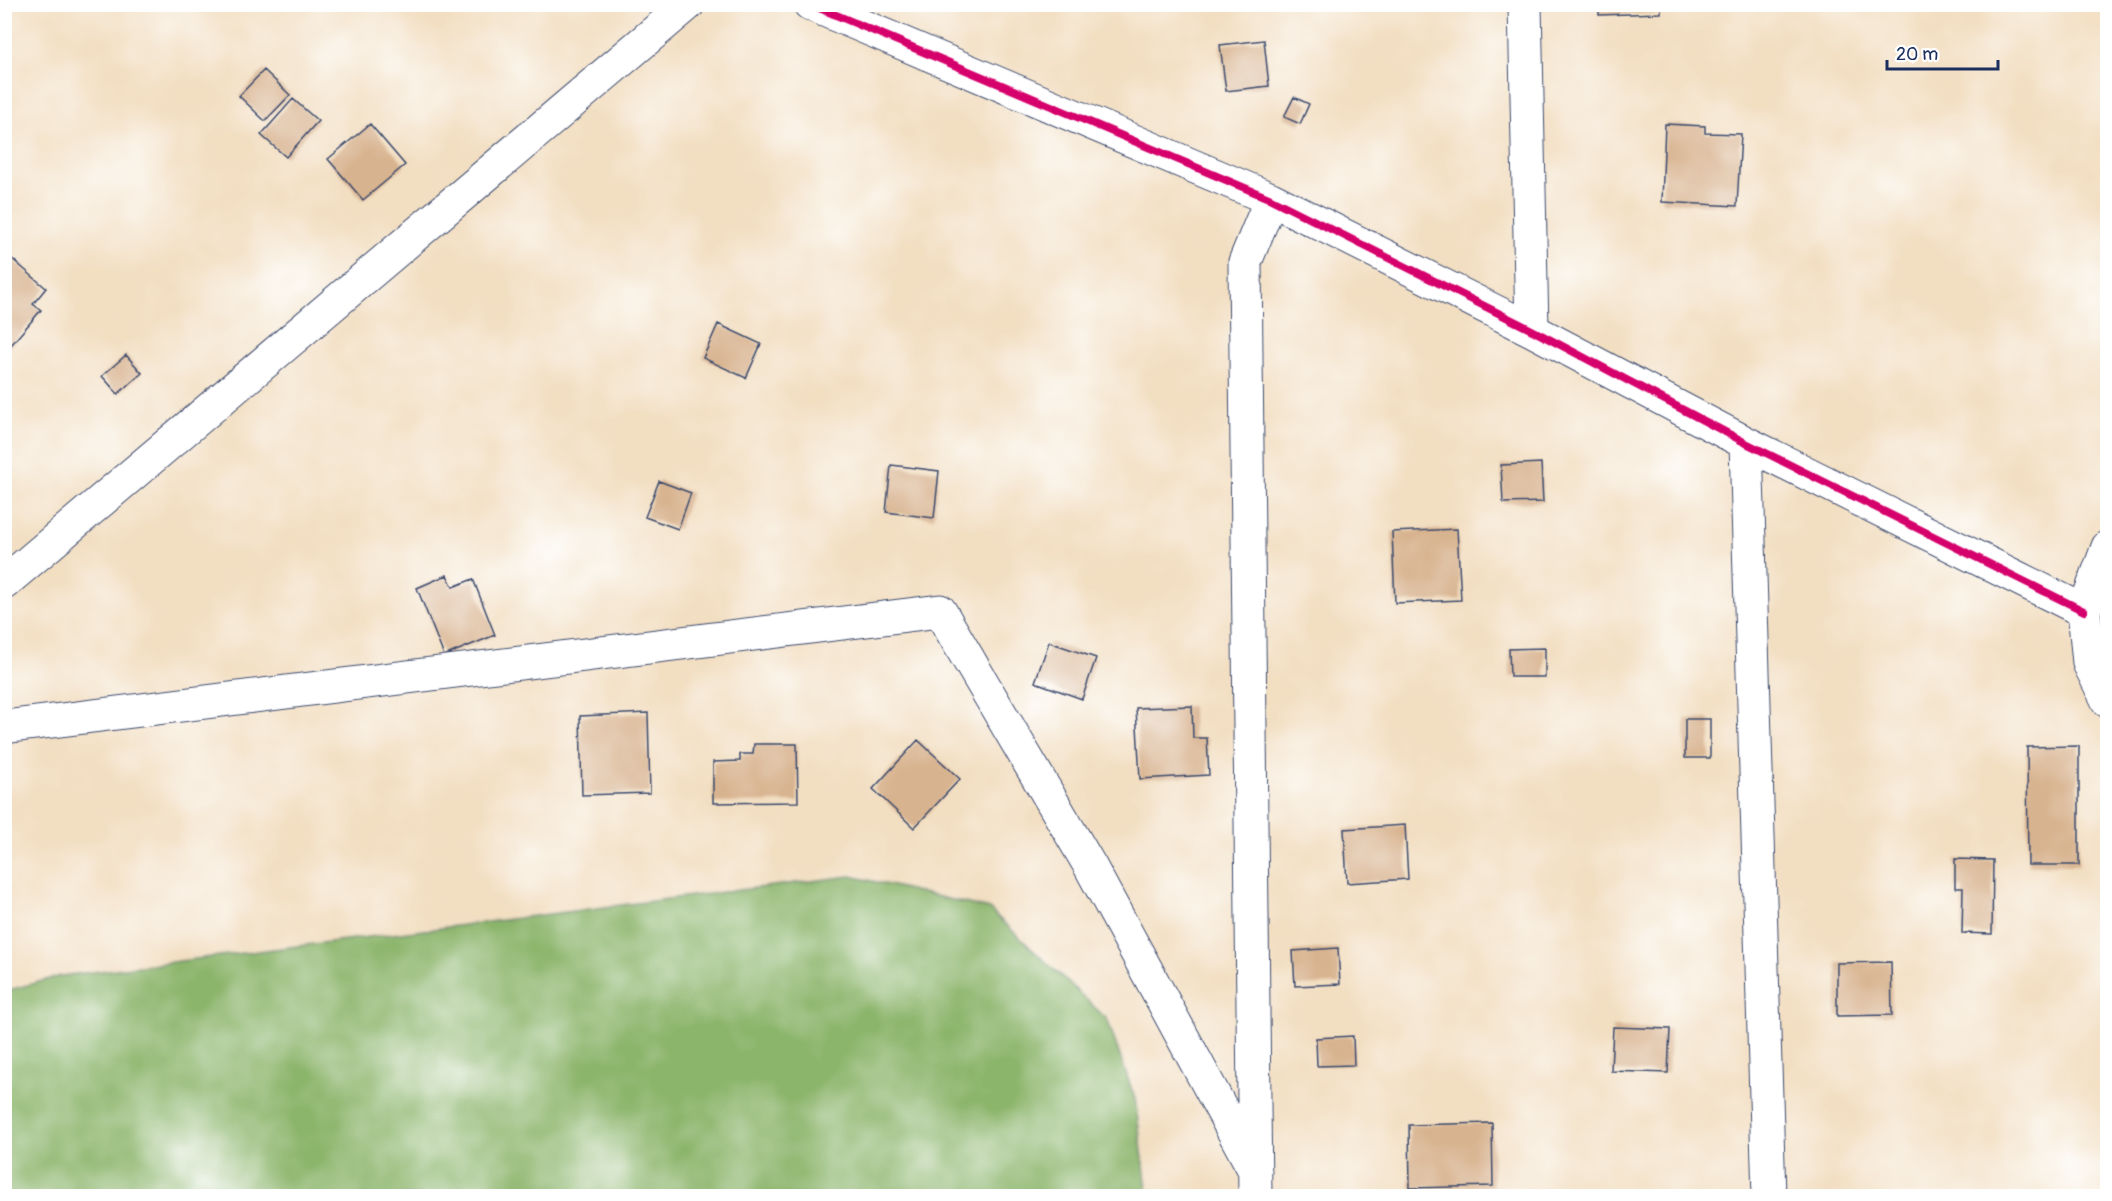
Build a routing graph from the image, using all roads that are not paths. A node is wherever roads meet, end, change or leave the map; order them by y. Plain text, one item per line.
1 (688, 4) edge
2 (810, 4) edge
3 (1525, 4) edge
4 (1270, 199) junction
5 (1533, 330) junction
6 (1746, 443) junction
7 (2108, 547) edge
8 (4, 583) edge
9 (2084, 611) junction
10 (2108, 701) edge
11 (4, 727) edge
12 (1255, 1184) edge
13 (1769, 1197) edge

1 - 8 street
2 - 4 street
3 - 5 street
4 - 5 street
4 - 12 street
5 - 6 street
6 - 9 street
6 - 13 street
7 - 9 street
9 - 10 street
11 - 12 street

